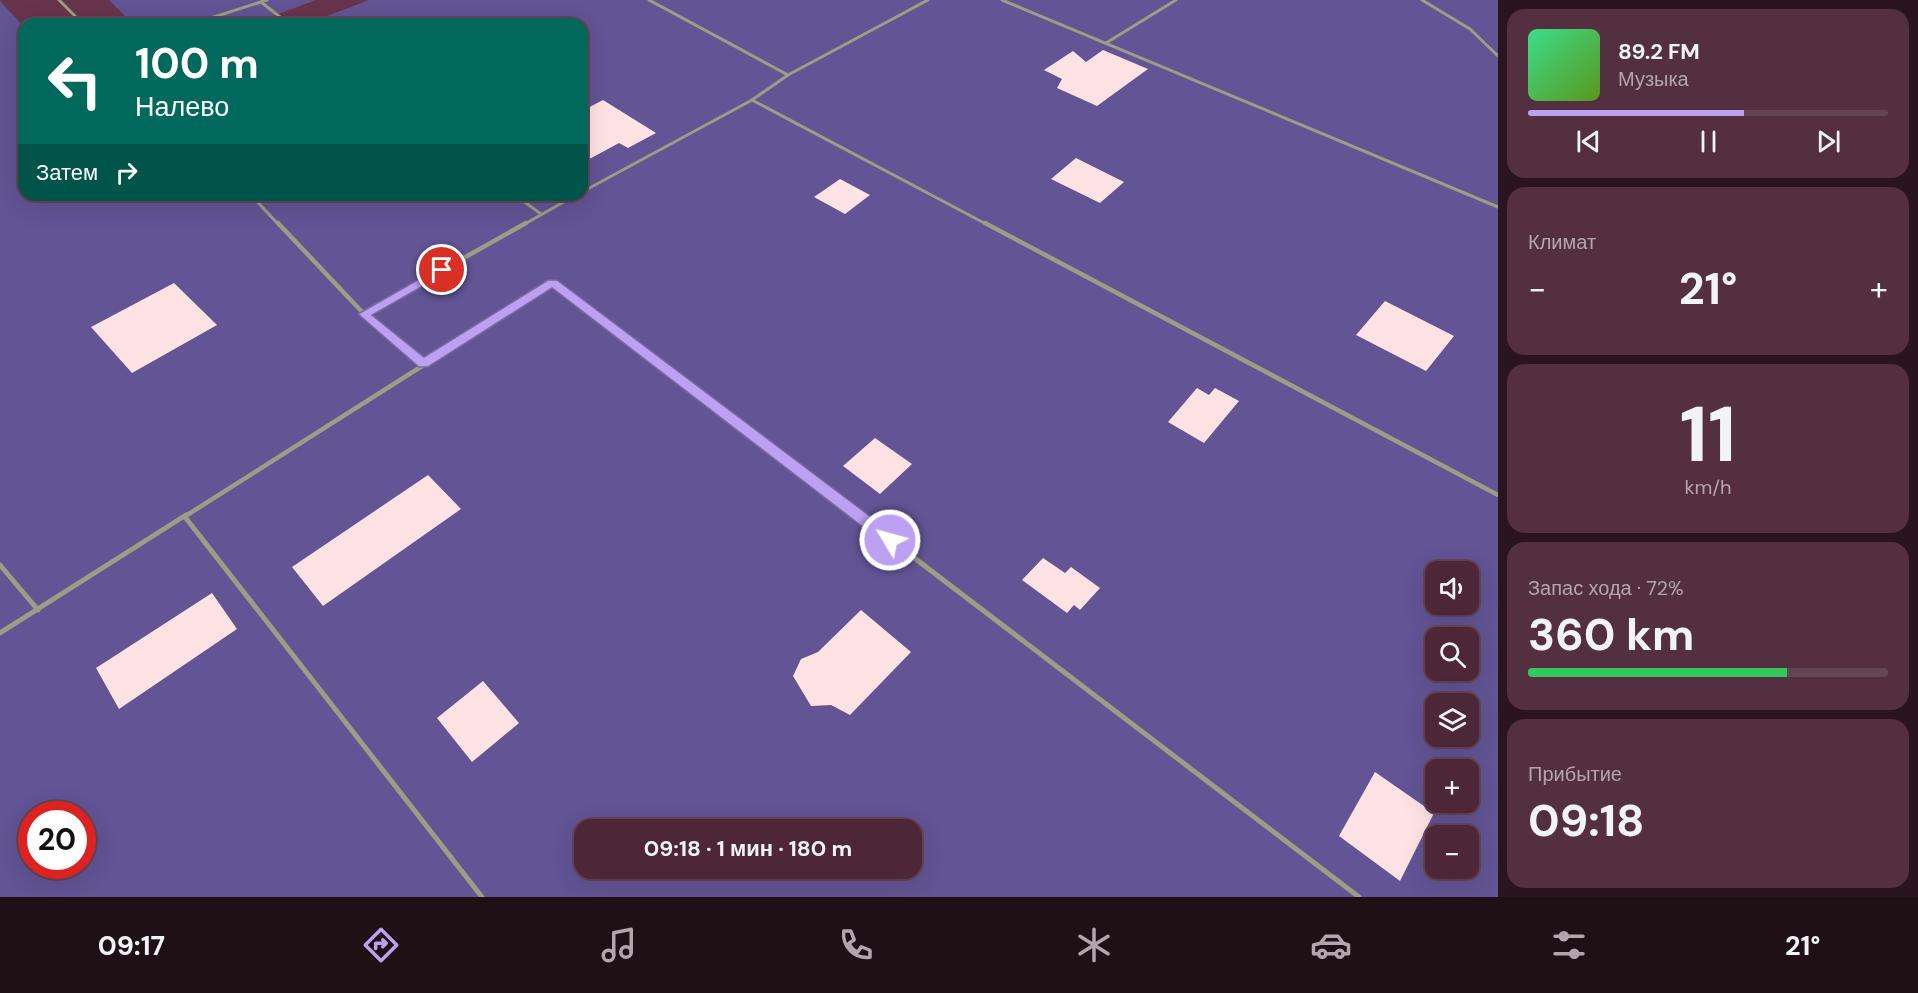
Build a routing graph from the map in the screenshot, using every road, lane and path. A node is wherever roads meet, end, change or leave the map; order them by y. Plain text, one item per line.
1 (59, 0) edge
2 (267, 0) edge
3 (649, 0) edge
4 (928, 0) edge
5 (1002, 0) edge
6 (1176, 0) edge
7 (1422, 0) edge
8 (261, 2) junction
9 (77, 18) edge
10 (211, 18) edge
11 (281, 18) edge
12 (1106, 43) junction
13 (1498, 56) edge
14 (788, 75) junction
15 (752, 100) junction
16 (588, 189) edge
17 (257, 201) edge
18 (523, 201) edge
19 (565, 201) edge
20 (1498, 207) edge
21 (541, 214) junction
22 (364, 314) junction
23 (423, 364) junction
24 (1498, 495) edge
25 (185, 517) junction
26 (0, 565) edge
27 (38, 610) junction
28 (0, 633) edge
29 (482, 897) edge
30 (1359, 897) edge

1 - 9 lane
2 - 8 lane
3 - 14 lane
4 - 14 lane
5 - 12 lane
6 - 12 lane
7 - 13 lane
8 - 10 lane
8 - 11 lane
12 - 20 lane
14 - 15 lane
15 - 16 lane
15 - 24 lane
17 - 22 lane
18 - 21 lane
19 - 21 lane
21 - 22 lane
22 - 23 lane
23 - 25 lane
23 - 30 lane
25 - 27 lane
25 - 29 lane
26 - 27 lane
27 - 28 lane

